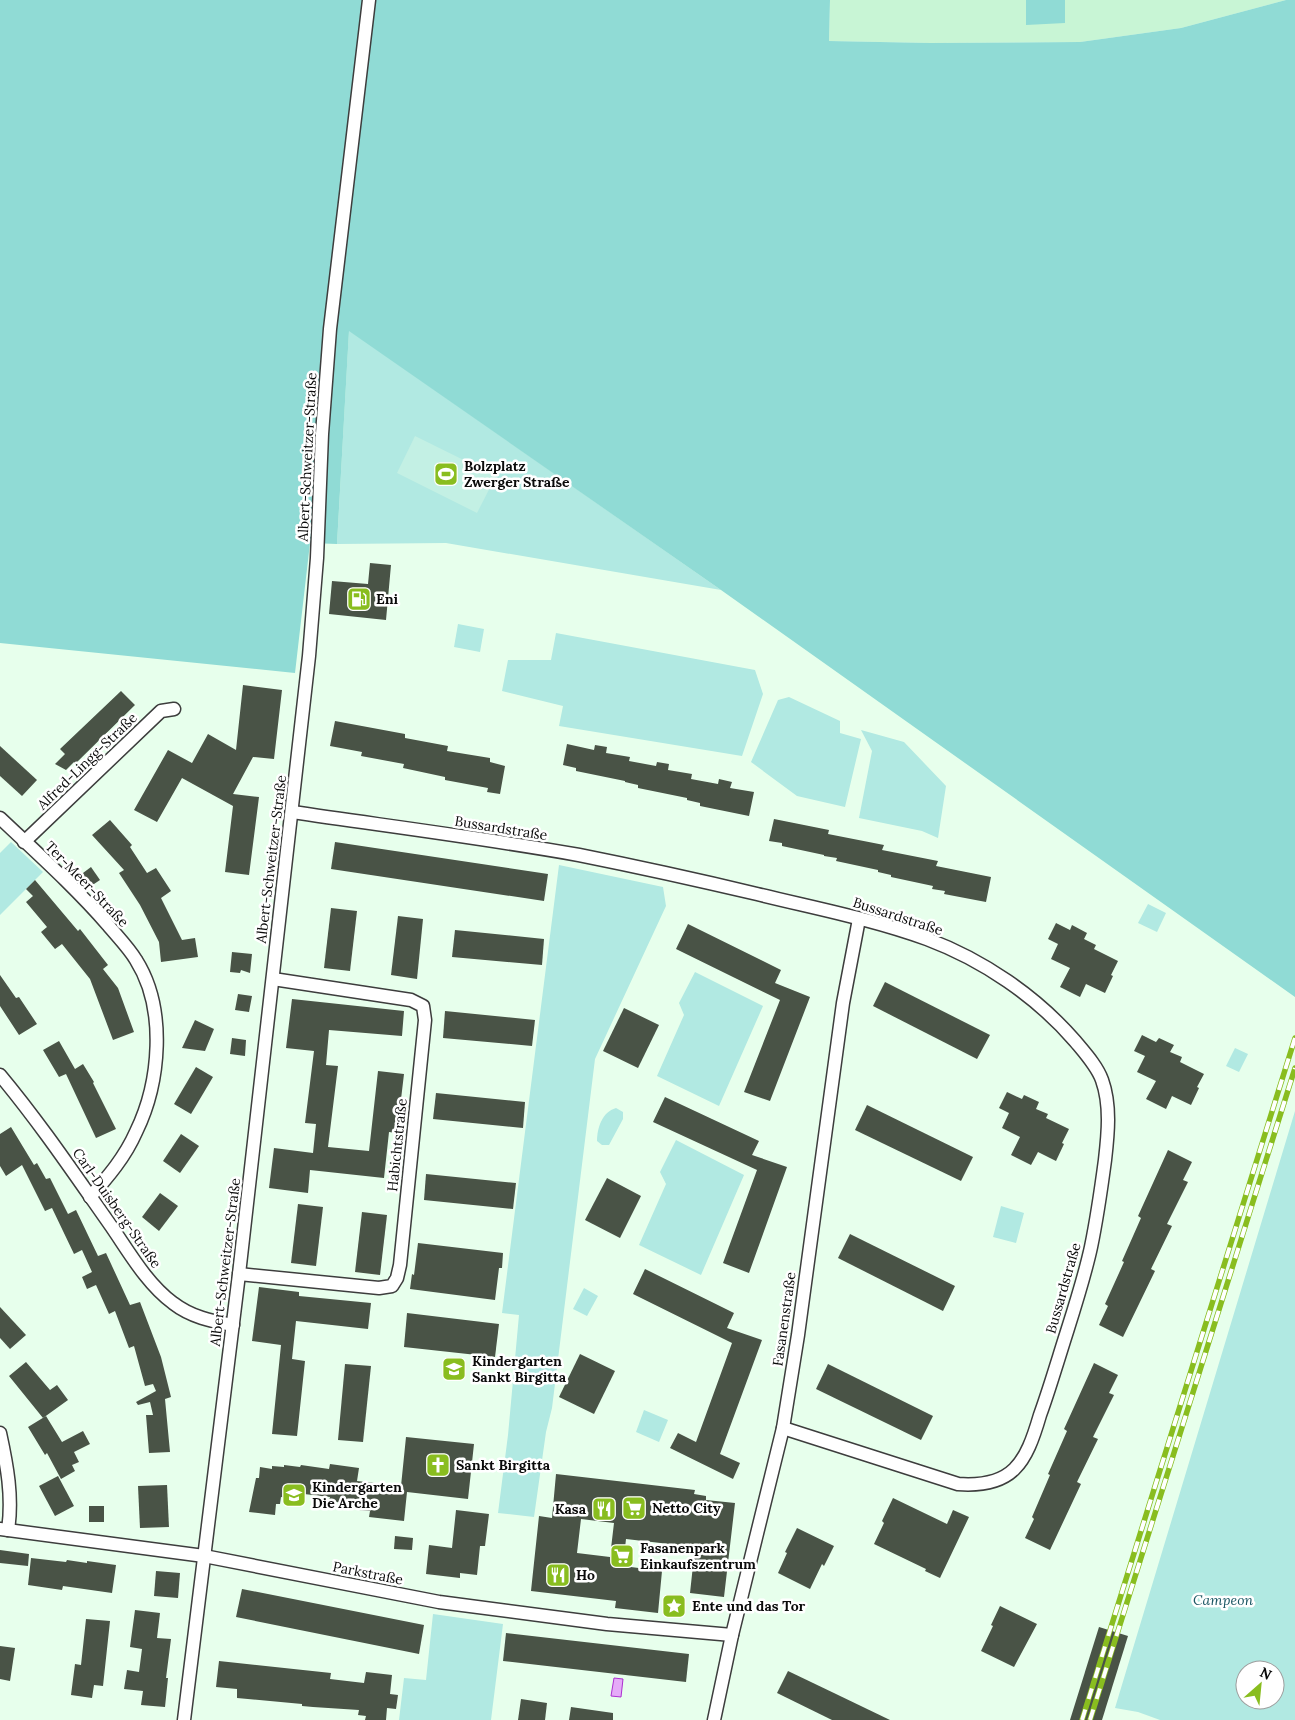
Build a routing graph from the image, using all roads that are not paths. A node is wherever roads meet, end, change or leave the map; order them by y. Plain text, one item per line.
1 (369, 0) edge
2 (174, 709) dead end
3 (292, 812) junction
4 (0, 818) edge
5 (24, 842) junction
6 (859, 919) junction
7 (273, 979) junction
8 (0, 1075) edge
9 (90, 1197) junction
10 (239, 1274) junction
11 (233, 1325) junction
12 (783, 1428) junction
13 (0, 1433) edge
14 (4, 1530) edge
15 (204, 1556) junction
16 (732, 1636) junction
17 (184, 1720) edge
18 (714, 1720) edge

1 - 3 street, Albert-Schweitzer-Straße
2 - 5 street, Alfred-Lingg-Straße
3 - 6 street, Bussardstraße
3 - 7 street, Albert-Schweitzer-Straße
4 - 5 street, Ter-Meer-Straße
5 - 9 street, Ter-Meer-Straße
6 - 12 street, Fasanenstraße
6 - 12 street, Bussardstraße
7 - 10 street, Albert-Schweitzer-Straße
7 - 10 street, Habichtstraße
8 - 9 street, Carl-Duisberg-Straße
9 - 11 street, Carl-Duisberg-Straße
10 - 11 street, Albert-Schweitzer-Straße
11 - 15 street, Albert-Schweitzer-Straße
12 - 16 street, Fasanenstraße
13 - 14 street
14 - 15 street, Parkstraße
15 - 16 street, Parkstraße
15 - 17 street, Albert-Schweitzer-Straße
16 - 18 street, Fasanenstraße

